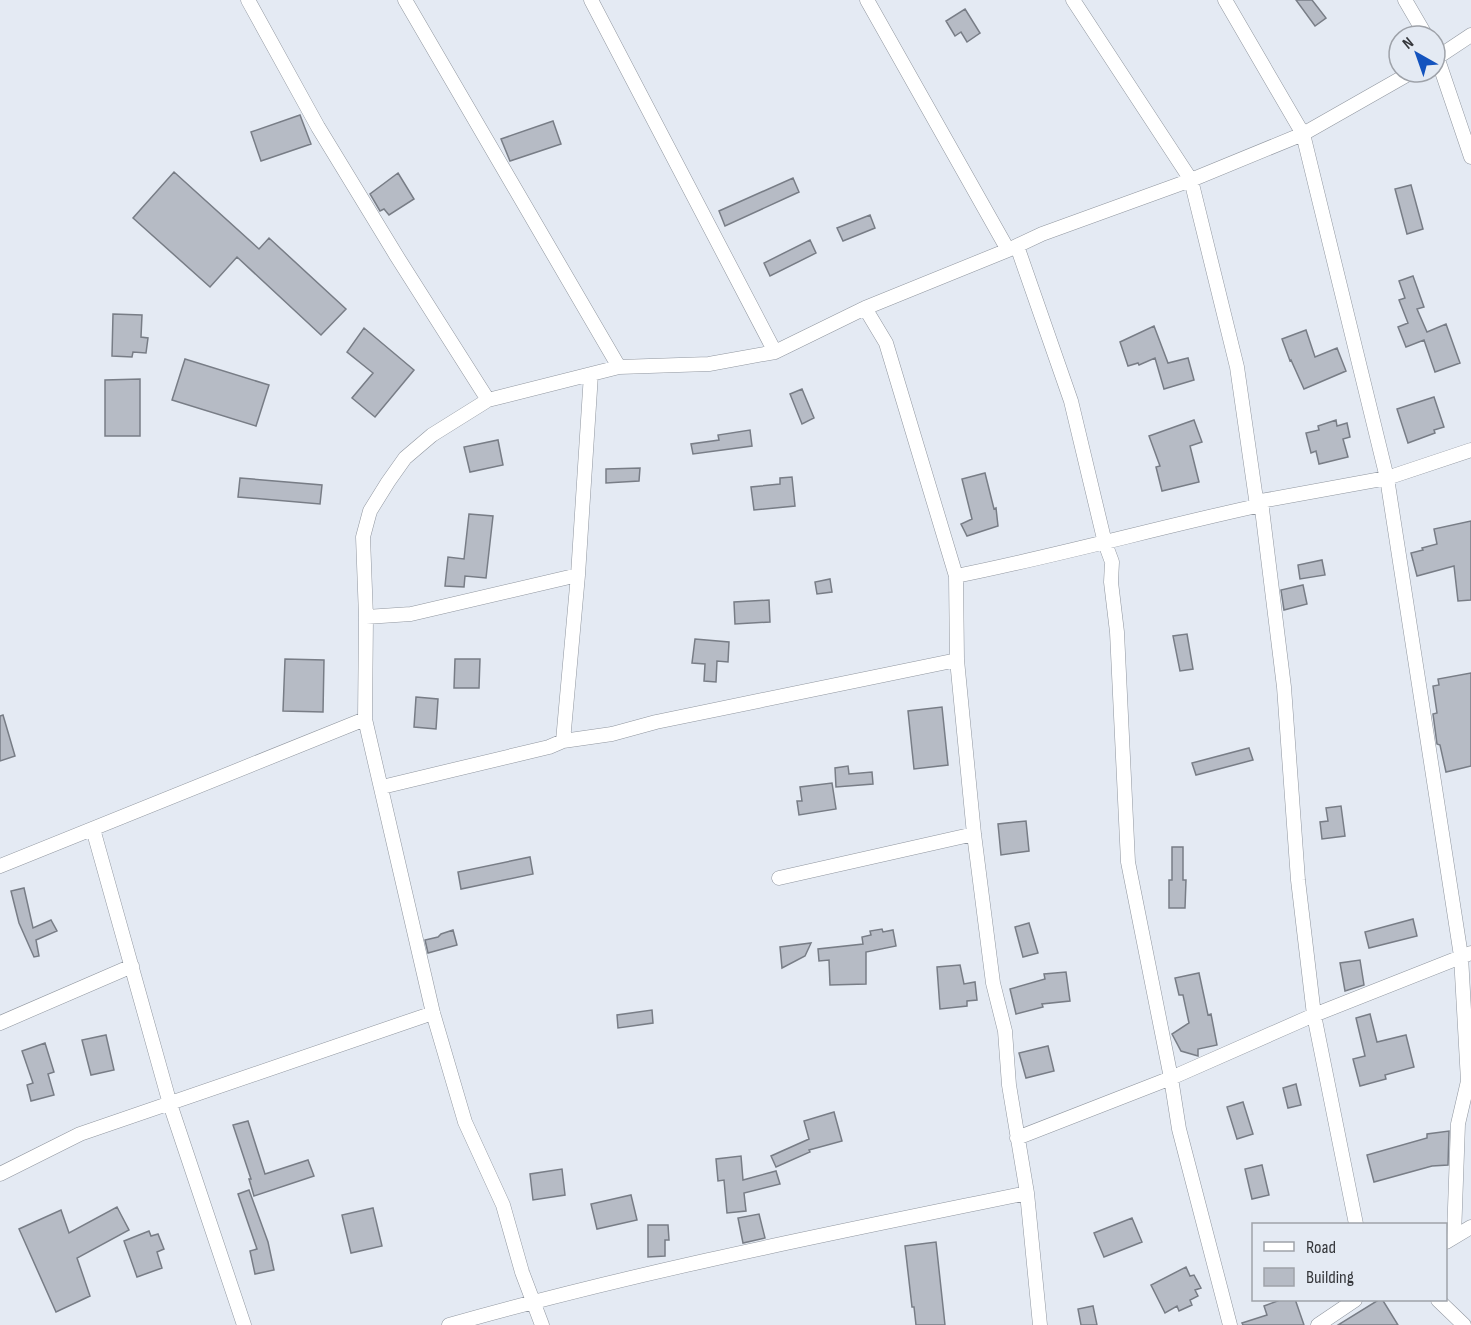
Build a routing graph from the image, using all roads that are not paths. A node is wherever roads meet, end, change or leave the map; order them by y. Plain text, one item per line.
1 (248, 0) edge
2 (405, 0) edge
3 (591, 0) edge
4 (867, 0) edge
5 (1073, 0) edge
6 (1225, 0) edge
7 (1405, 0) edge
8 (1419, 24) edge
9 (1471, 35) edge
10 (1447, 49) edge
11 (1391, 84) edge
12 (1446, 84) edge
13 (1303, 134) junction
14 (1471, 157) edge
15 (1191, 180) junction
16 (1012, 248) junction
17 (865, 308) junction
18 (775, 352) junction
19 (619, 367) junction
20 (591, 374) junction
21 (488, 400) junction
22 (1471, 450) edge
23 (1387, 478) junction
24 (1259, 504) junction
25 (1106, 543) junction
26 (578, 575) junction
27 (956, 576) junction
28 (366, 617) junction
29 (957, 660) junction
30 (365, 719) junction
31 (563, 741) junction
32 (381, 787) junction
33 (93, 829) junction
34 (974, 834) junction
35 (0, 866) edge
36 (779, 878) dead end
37 (1466, 955) edge
38 (132, 966) junction
39 (433, 1013) junction
40 (1314, 1015) junction
41 (0, 1023) edge
42 (1171, 1078) junction
43 (170, 1104) junction
44 (1017, 1138) junction
45 (0, 1174) edge
46 (1026, 1192) junction
47 (1356, 1223) edge
48 (1471, 1227) edge
49 (1450, 1239) edge
50 (533, 1301) junction
51 (1352, 1301) edge
52 (1439, 1301) edge
53 (1454, 1322) edge
54 (244, 1325) edge
55 (448, 1325) edge
56 (542, 1325) edge
57 (1040, 1325) edge
58 (1230, 1325) edge
59 (1318, 1325) edge

1 - 21 street
2 - 19 street
3 - 18 street
4 - 16 street
5 - 15 street
6 - 13 street
7 - 8 street
9 - 10 street
11 - 13 street
12 - 14 street
13 - 15 street
13 - 23 street
15 - 16 street
15 - 24 street
16 - 17 street
16 - 25 street
17 - 18 street
17 - 27 street
18 - 19 street
19 - 20 street
20 - 21 street
20 - 26 street
21 - 28 street
22 - 23 street
23 - 24 street
23 - 37 street
24 - 25 street
24 - 40 street
25 - 27 street
25 - 42 street
26 - 28 street
26 - 31 street
27 - 29 street
28 - 30 street
29 - 31 street
29 - 34 street
30 - 32 street
30 - 33 street
31 - 32 street
32 - 39 street
33 - 35 street
33 - 38 street
34 - 36 street
34 - 44 street
37 - 40 street
37 - 49 street
38 - 41 street
38 - 43 street
39 - 43 street
39 - 50 street
40 - 42 street
40 - 47 street
42 - 44 street
42 - 58 street
43 - 45 street
43 - 54 street
44 - 46 street
46 - 50 street
46 - 57 street
48 - 49 street
50 - 55 street
50 - 56 street
51 - 59 street
52 - 53 street

